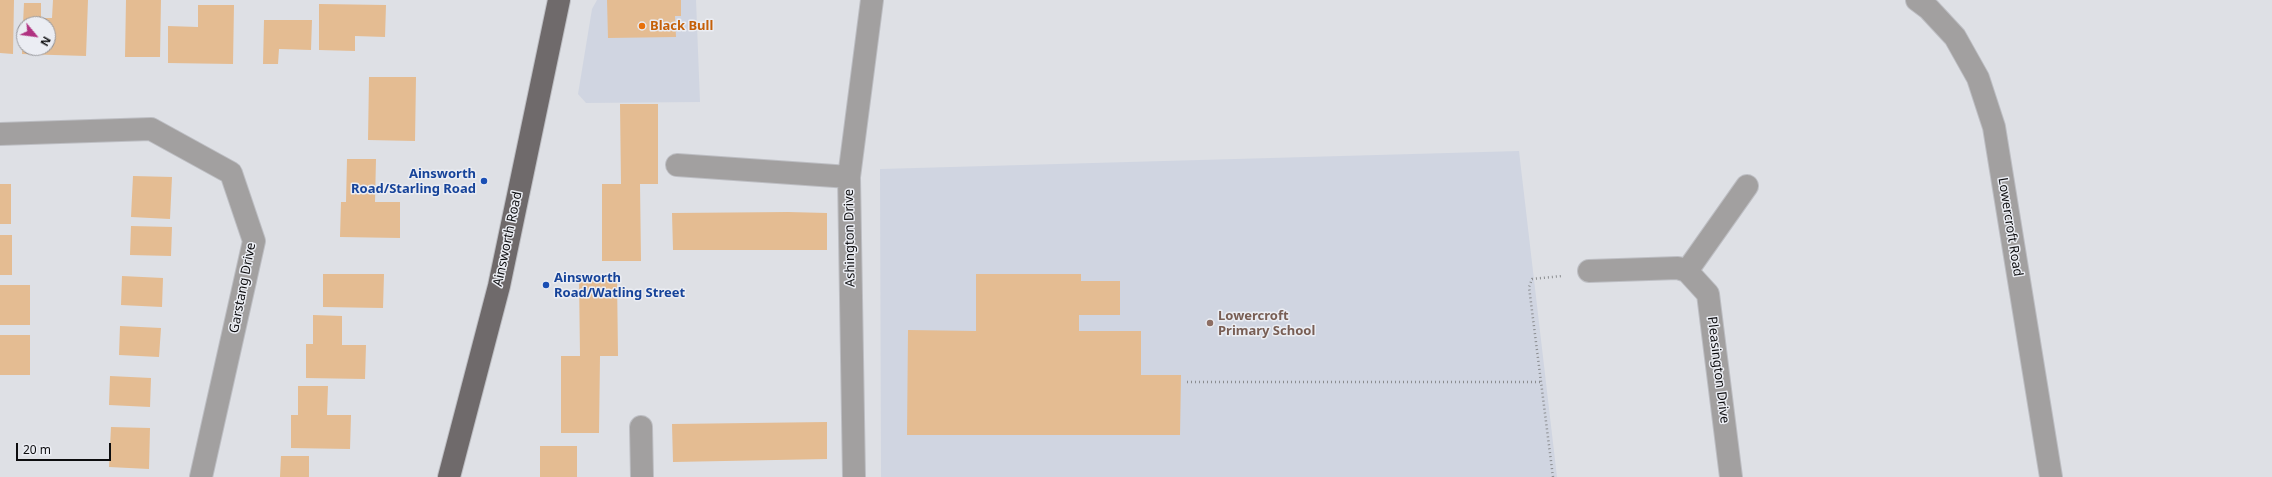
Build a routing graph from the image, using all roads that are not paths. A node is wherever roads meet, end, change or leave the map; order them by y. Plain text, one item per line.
1 (559, 0) edge
2 (872, 0) edge
3 (1917, 0) edge
4 (0, 134) edge
5 (677, 165) dead end
6 (849, 177) junction
7 (1747, 186) dead end
8 (1589, 271) road end
9 (1687, 271) junction
10 (641, 427) dead end
11 (201, 477) edge
12 (450, 477) edge
13 (642, 477) edge
14 (854, 477) edge
15 (1731, 477) edge
16 (2051, 477) edge

1 - 12 main road, Ainsworth Road
2 - 6 street, Ashington Drive
3 - 16 street, Lowercroft Road
4 - 11 street, Garstang Drive
5 - 6 street
6 - 14 street, Ashington Drive
7 - 9 street
8 - 9 street
9 - 15 street, Pleasington Drive
10 - 13 street

